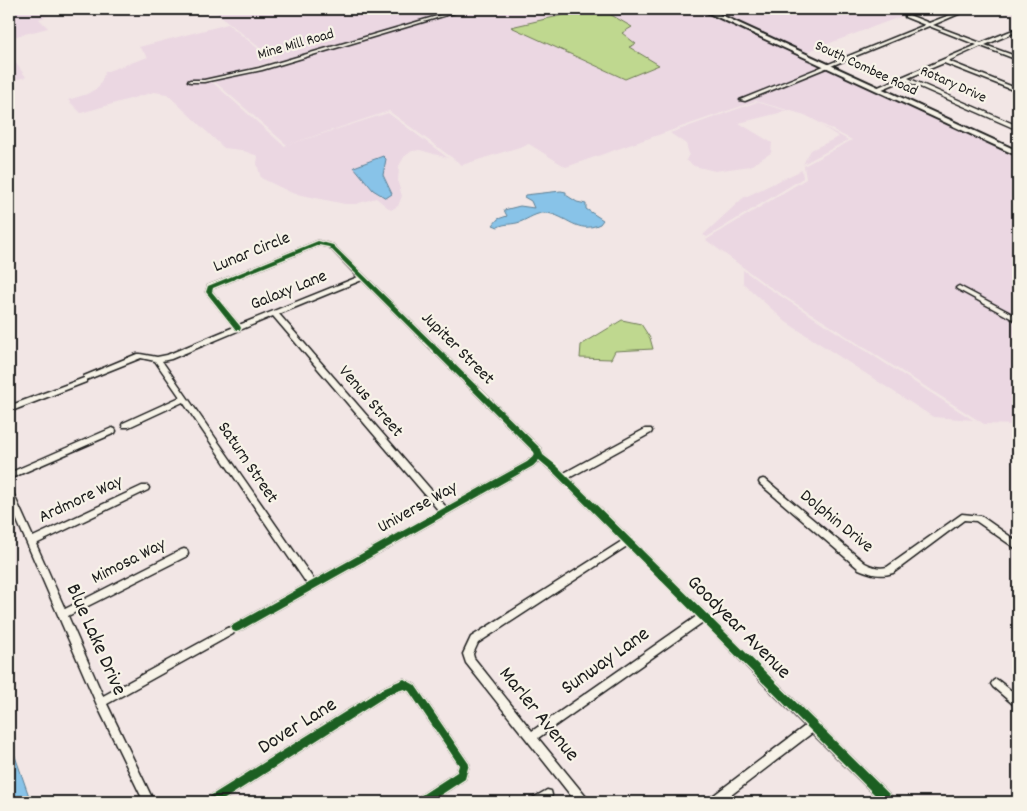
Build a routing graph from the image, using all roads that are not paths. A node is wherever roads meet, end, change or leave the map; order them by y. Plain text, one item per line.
1 (465, 9) edge
2 (703, 9) edge
3 (968, 9) edge
4 (907, 16) dead end
5 (929, 25) junction
6 (1018, 30) edge
7 (980, 45) junction
8 (1018, 59) edge
9 (944, 61) junction
10 (826, 66) junction
11 (904, 78) junction
12 (190, 81) dead end
13 (878, 89) junction
14 (1018, 91) edge
15 (743, 100) dead end
16 (1018, 128) edge
17 (1018, 154) edge
18 (326, 244) joint
19 (364, 277) junction
20 (959, 288) dead end
21 (274, 313) junction
22 (1018, 320) edge
23 (238, 328) junction
24 (157, 359) junction
25 (183, 399) junction
26 (9, 409) edge
27 (126, 425) dead end
28 (112, 431) dead end
29 (648, 431) dead end
30 (538, 456) junction
31 (9, 476) edge
32 (563, 478) junction
33 (763, 482) dead end
34 (145, 488) dead end
35 (9, 493) edge
36 (444, 511) junction
37 (31, 542) junction
38 (627, 542) junction
39 (1018, 546) edge
40 (184, 553) dead end
41 (312, 584) junction
42 (63, 614) junction
43 (703, 616) junction
44 (996, 684) dead end
45 (101, 702) junction
46 (1018, 702) edge
47 (813, 726) junction
48 (532, 737) junction
49 (547, 795) dead end
50 (149, 802) edge
51 (211, 802) edge
52 (421, 802) edge
53 (537, 802) edge
54 (583, 802) edge
55 (714, 802) edge
56 (889, 802) edge

1 - 12 street, Mine Mill Road
2 - 10 main road, South Combee Road
3 - 5 street
4 - 5 street
5 - 7 street
5 - 10 street
6 - 7 street
7 - 8 street
7 - 9 street
9 - 11 street
9 - 14 street
10 - 13 main road, South Combee Road
10 - 15 street
11 - 13 street
11 - 16 street, Rotary Drive
13 - 17 main road, South Combee Road
18 - 19 street, Jupiter Street
18 - 23 street, Lunar Circle
19 - 21 street, Galaxy Lane
19 - 30 street, Jupiter Street
20 - 22 street
21 - 23 street, Galaxy Lane
21 - 36 street, Venus Street
23 - 24 street, Galaxy Lane
24 - 25 street, Saturn Street
24 - 26 street, Galaxy Lane
25 - 27 street
25 - 41 street, Saturn Street
28 - 31 street
29 - 32 street
30 - 32 street, Jupiter Street
30 - 36 street, Universe Way
32 - 38 street, Goodyear Avenue
33 - 39 street, Dolphin Drive
34 - 37 street, Ardmore Way
35 - 37 street, Blue Lake Drive
36 - 41 street, Universe Way
37 - 42 street, Blue Lake Drive
38 - 43 street, Goodyear Avenue
38 - 48 street, Marler Avenue
40 - 42 street, Mimosa Way
41 - 45 street, Universe Way
42 - 45 street, Blue Lake Drive
43 - 47 street, Goodyear Avenue
43 - 48 street, Sunway Lane
44 - 46 street
45 - 50 street, Blue Lake Drive
47 - 55 street
47 - 56 street, Goodyear Avenue
48 - 54 street, Marler Avenue
49 - 53 street
51 - 52 street, Dover Lane

